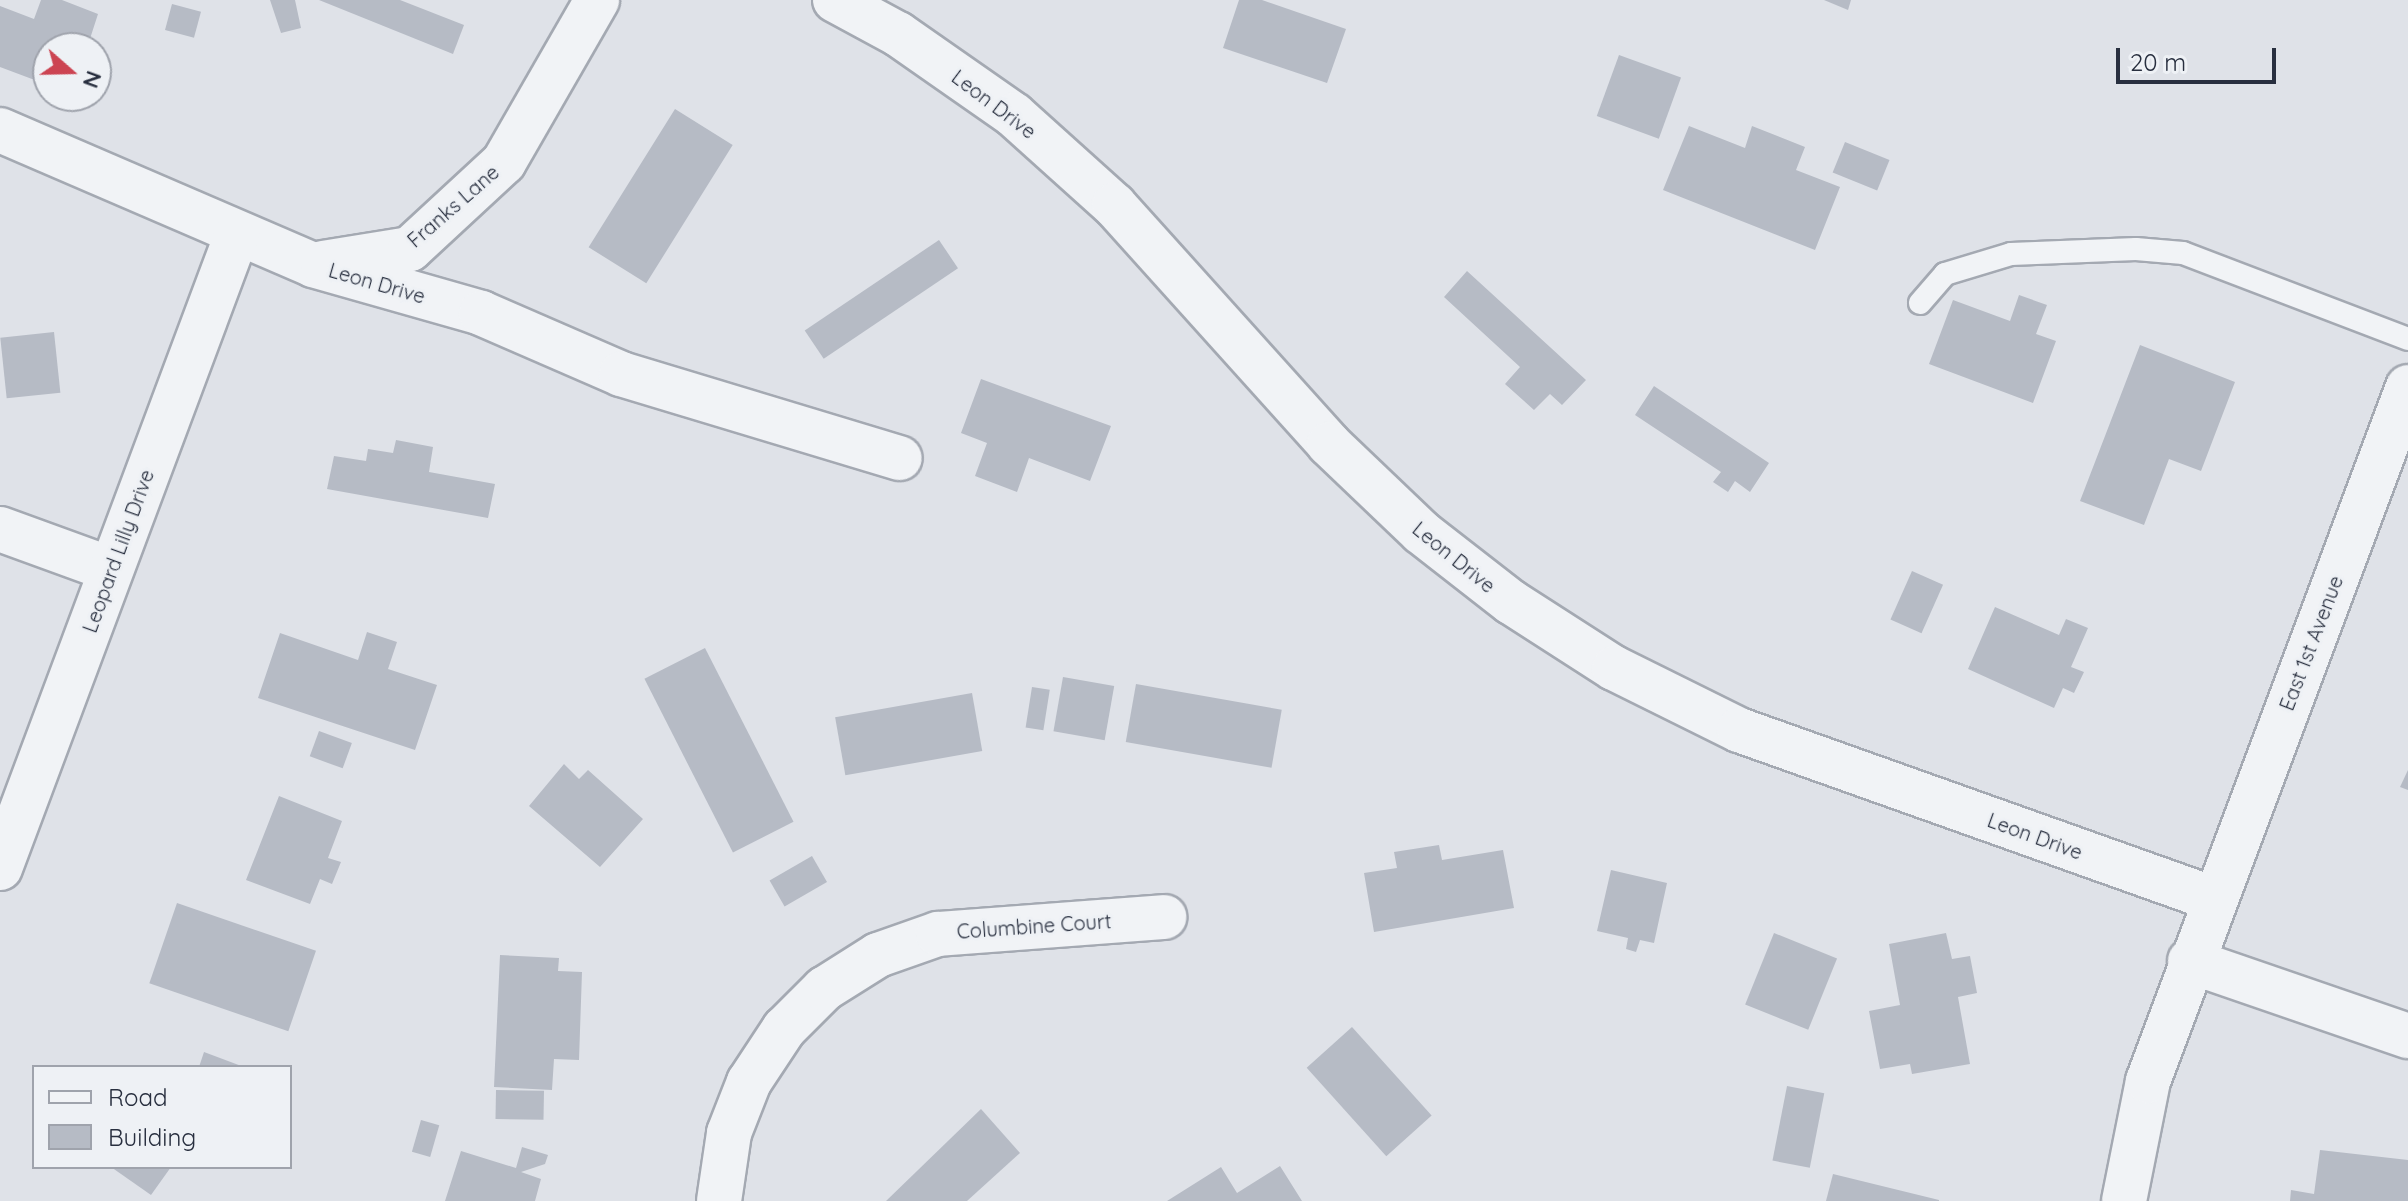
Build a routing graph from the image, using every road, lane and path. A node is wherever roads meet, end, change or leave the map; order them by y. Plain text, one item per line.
1 (597, 0) edge
2 (835, 0) edge
3 (0, 130) edge
4 (237, 234) junction
5 (313, 265) junction
6 (1920, 303) dead end
7 (2408, 339) edge
8 (2408, 387) edge
9 (900, 458) dead end
10 (0, 529) edge
11 (110, 569) junction
12 (0, 868) edge
13 (2214, 899) junction
14 (1164, 917) dead end
15 (2190, 961) junction
16 (2408, 1036) edge
17 (719, 1201) edge
18 (2124, 1201) edge

1 - 5 street, Franks Lane
2 - 13 street, Leon Drive
3 - 4 street, Leon Drive
4 - 5 street, Leon Drive
4 - 11 street, Leopard Lilly Drive
5 - 9 street, Leon Drive
6 - 7 lane
8 - 13 street, East 1st Avenue
10 - 11 street
11 - 12 street, Leopard Lilly Drive
13 - 15 street, East 1st Avenue
14 - 17 street, Columbine Court
15 - 16 street
15 - 18 street

